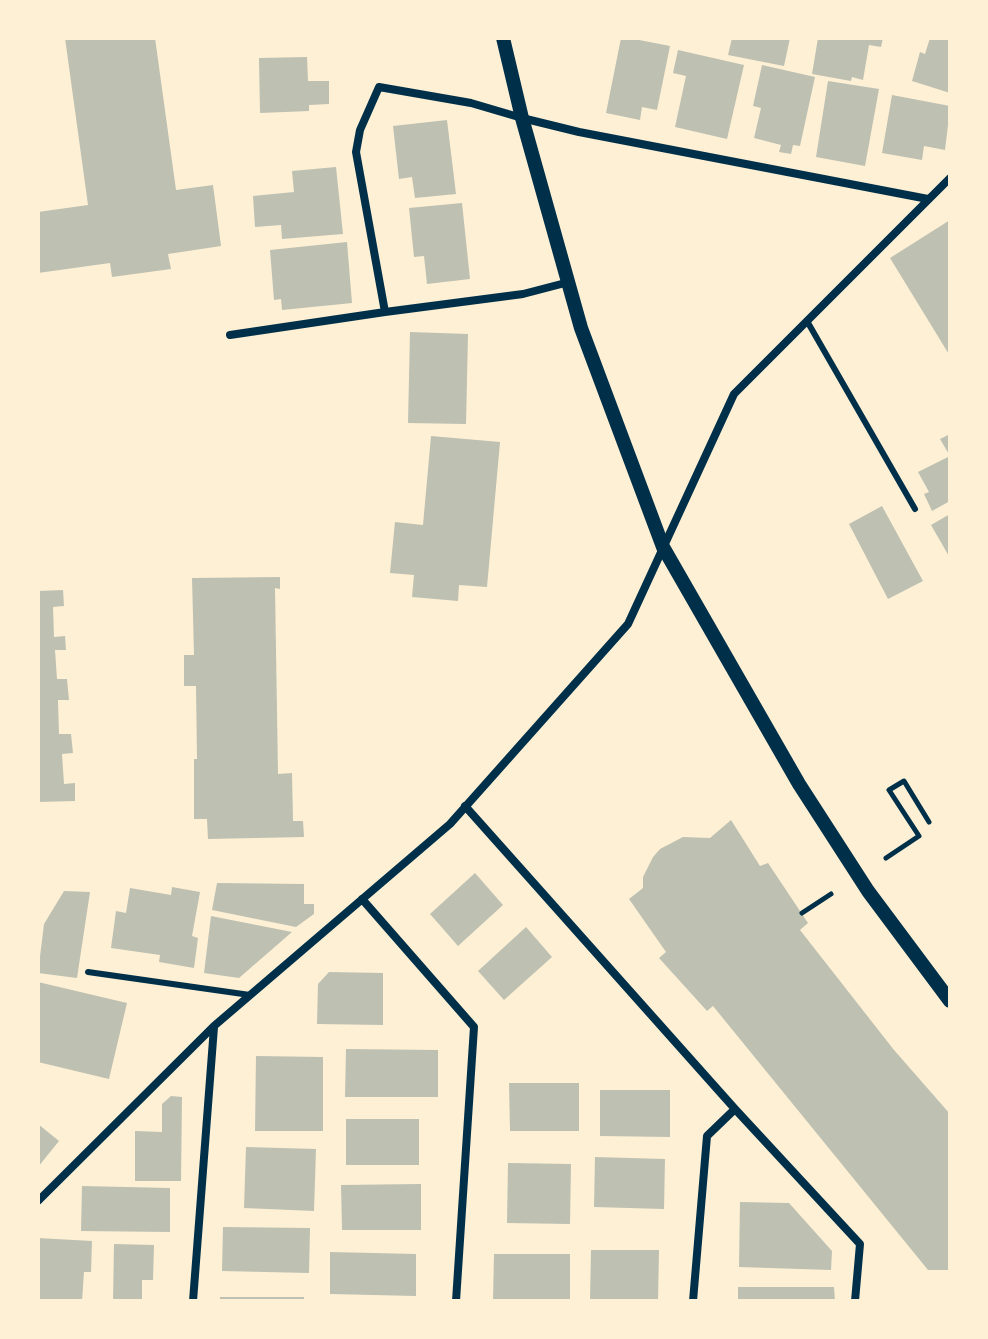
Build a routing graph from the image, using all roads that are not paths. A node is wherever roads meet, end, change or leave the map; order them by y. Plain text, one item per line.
1 (503, 38) edge
2 (522, 118) junction
3 (950, 178) edge
4 (928, 199) junction
5 (569, 282) junction
6 (385, 312) junction
7 (807, 321) junction
8 (230, 335) dead end
9 (915, 509) dead end
10 (663, 547) junction
11 (465, 806) junction
12 (362, 899) junction
13 (88, 972) dead end
14 (250, 995) junction
15 (950, 1001) edge
16 (214, 1026) junction
17 (735, 1109) junction
18 (38, 1201) edge
19 (193, 1301) edge
20 (456, 1301) edge
21 (693, 1301) edge
22 (855, 1301) edge

1 - 2 street
2 - 4 street
2 - 5 street
2 - 6 street
3 - 4 street
4 - 7 street
5 - 6 street
5 - 10 street
6 - 8 street
7 - 9 lane
7 - 10 street
10 - 11 street
10 - 15 street
11 - 12 street
11 - 17 street
12 - 14 street
12 - 20 street
13 - 14 lane
14 - 16 street
16 - 18 street
16 - 19 street
17 - 21 street
17 - 22 street

